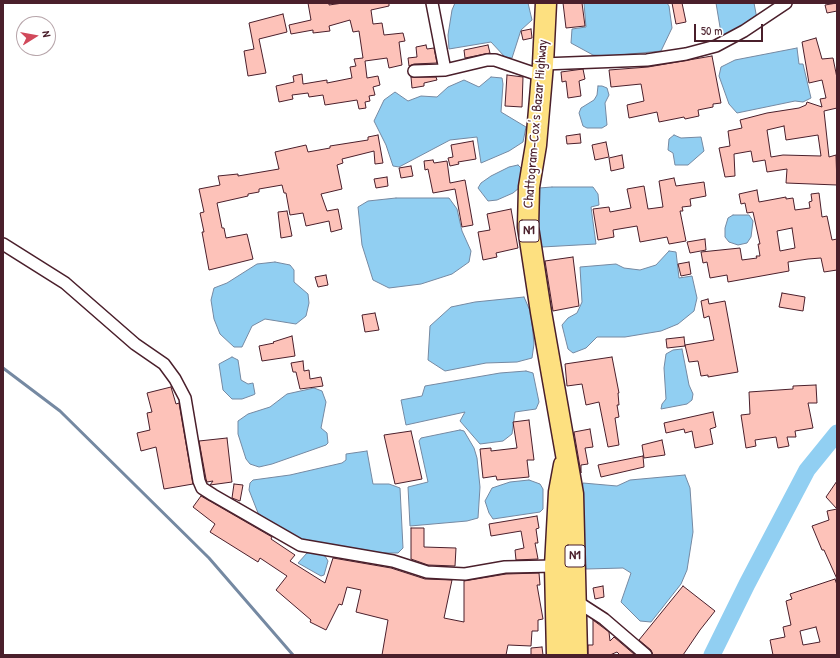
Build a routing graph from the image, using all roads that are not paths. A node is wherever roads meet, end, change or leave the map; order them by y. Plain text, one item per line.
1 (432, 3) edge
2 (546, 3) edge
3 (786, 3) edge
4 (445, 70) junction
5 (543, 70) junction
6 (414, 71) dead end
7 (3, 244) edge
8 (566, 458) junction
9 (556, 566) junction
10 (556, 592) junction
11 (576, 601) junction
12 (557, 655) edge
13 (577, 655) edge
14 (646, 655) edge

1 - 4 street
2 - 5 highway, Chattogram-Cox's Bazar Highway / N1
3 - 5 street
4 - 5 street
4 - 6 street
5 - 8 highway, Chattogram-Cox's Bazar Highway / N1
7 - 9 street
8 - 9 highway, Chattogram-Cox's Bazar Highway / N1
8 - 11 highway, Chattogram-Cox's Bazar Highway / N1
9 - 10 highway, Chattogram-Cox's Bazar Highway / N1
10 - 11 street
10 - 12 highway, Chattogram-Cox's Bazar Highway / N1
11 - 13 highway, Chattogram-Cox's Bazar Highway / N1
11 - 14 street

